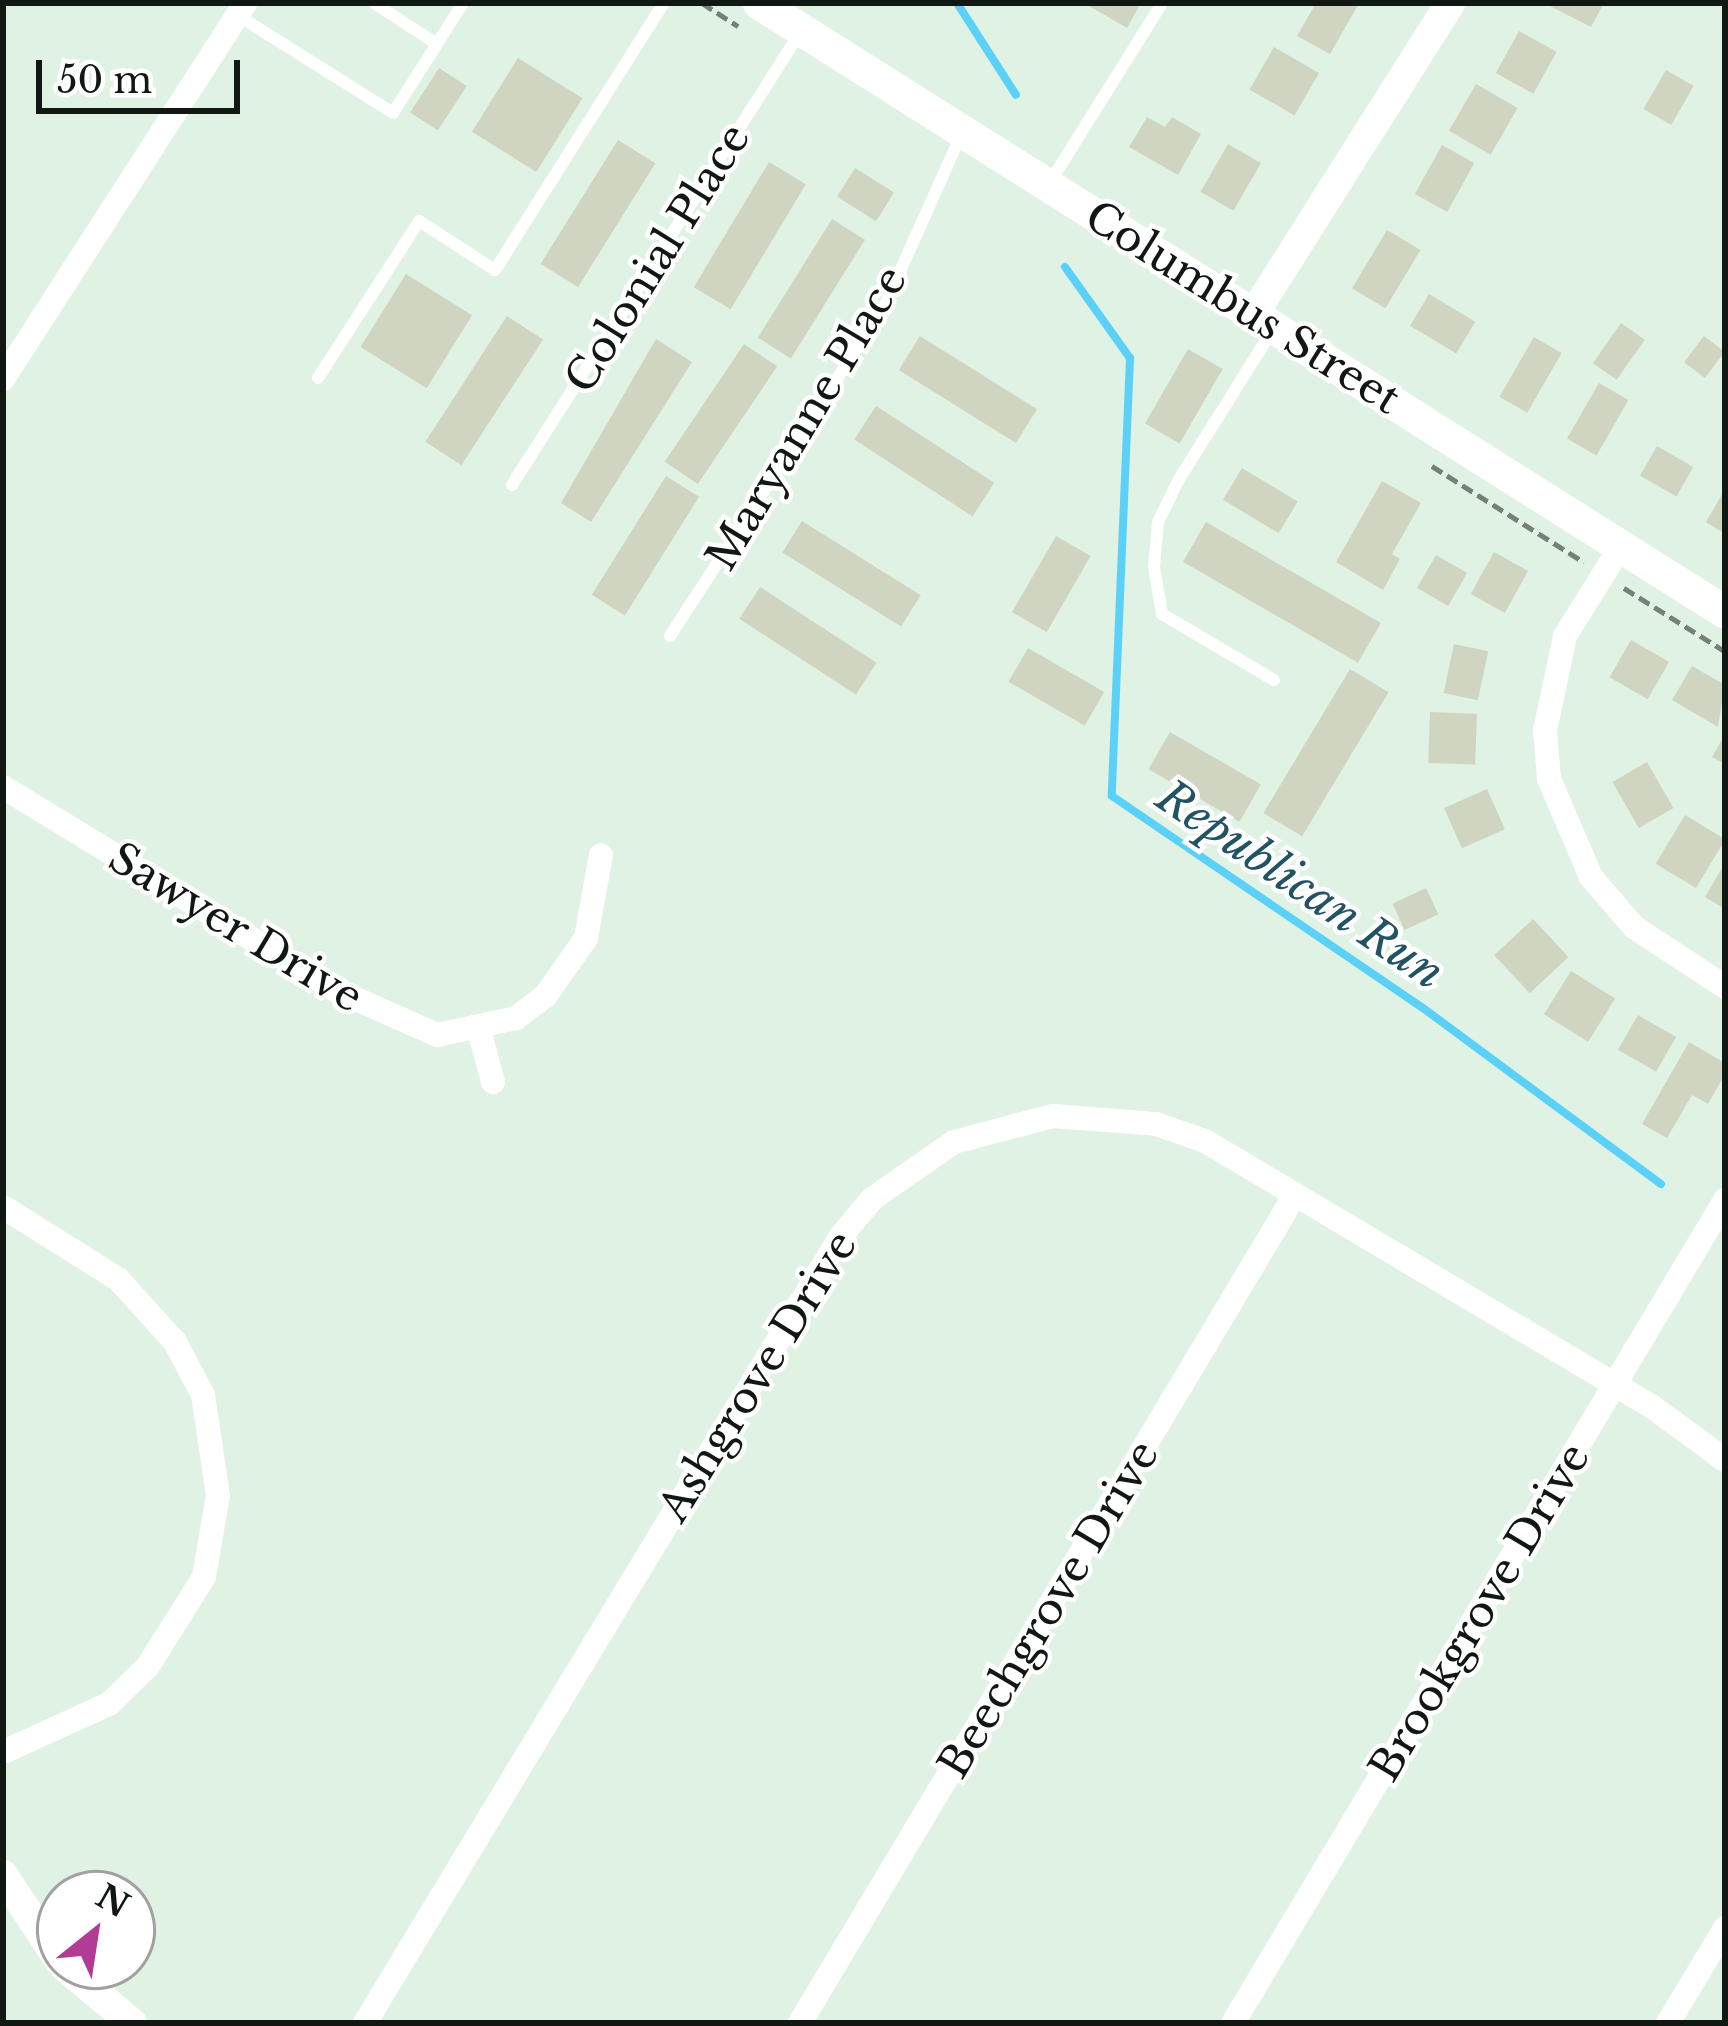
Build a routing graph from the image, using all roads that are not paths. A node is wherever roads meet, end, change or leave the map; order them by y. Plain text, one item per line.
1 (374, 3) edge
2 (463, 3) edge
3 (664, 3) edge
4 (759, 3) edge
5 (1162, 3) edge
6 (1450, 3) edge
7 (241, 9) edge
8 (802, 30) junction
9 (437, 44) junction
10 (963, 130) junction
11 (1049, 184) junction
12 (1266, 319) junction
13 (318, 378) dead end
14 (3, 379) edge
15 (512, 485) dead end
16 (1622, 546) junction
17 (1725, 612) edge
18 (670, 636) dead end
19 (1274, 680) dead end
20 (3, 788) edge
21 (601, 855) dead end
22 (1725, 987) edge
23 (479, 1030) junction
24 (493, 1082) dead end
25 (1295, 1195) junction
26 (1725, 1200) edge
27 (3, 1207) edge
28 (1614, 1384) junction
29 (1725, 1460) edge
30 (3, 1752) edge
31 (7, 1892) edge
32 (1725, 1928) edge
33 (36, 1930) edge
34 (93, 1990) edge
35 (132, 2023) edge
36 (364, 2023) edge
37 (800, 2023) edge
38 (1233, 2023) edge
39 (1668, 2023) edge

1 - 9 lane
2 - 9 lane
3 - 13 lane
4 - 8 main road, Columbus Street
5 - 11 lane
6 - 12 street
7 - 9 lane
7 - 14 street
8 - 10 main road, Columbus Street
8 - 15 lane, Colonial Place
10 - 11 main road, Columbus Street
10 - 18 lane, Maryanne Place
11 - 12 main road, Columbus Street
12 - 16 main road, Columbus Street
12 - 19 lane
16 - 17 main road, Columbus Street
16 - 22 street
20 - 23 street, Sawyer Drive
21 - 23 street
23 - 24 street
25 - 28 street, Ashgrove Drive
25 - 36 street, Ashgrove Drive
25 - 37 street, Beechgrove Drive
26 - 28 street, Brookgrove Drive
27 - 30 street
28 - 29 street, Ashgrove Drive
28 - 38 street, Brookgrove Drive
31 - 33 street
32 - 39 street
34 - 35 street

